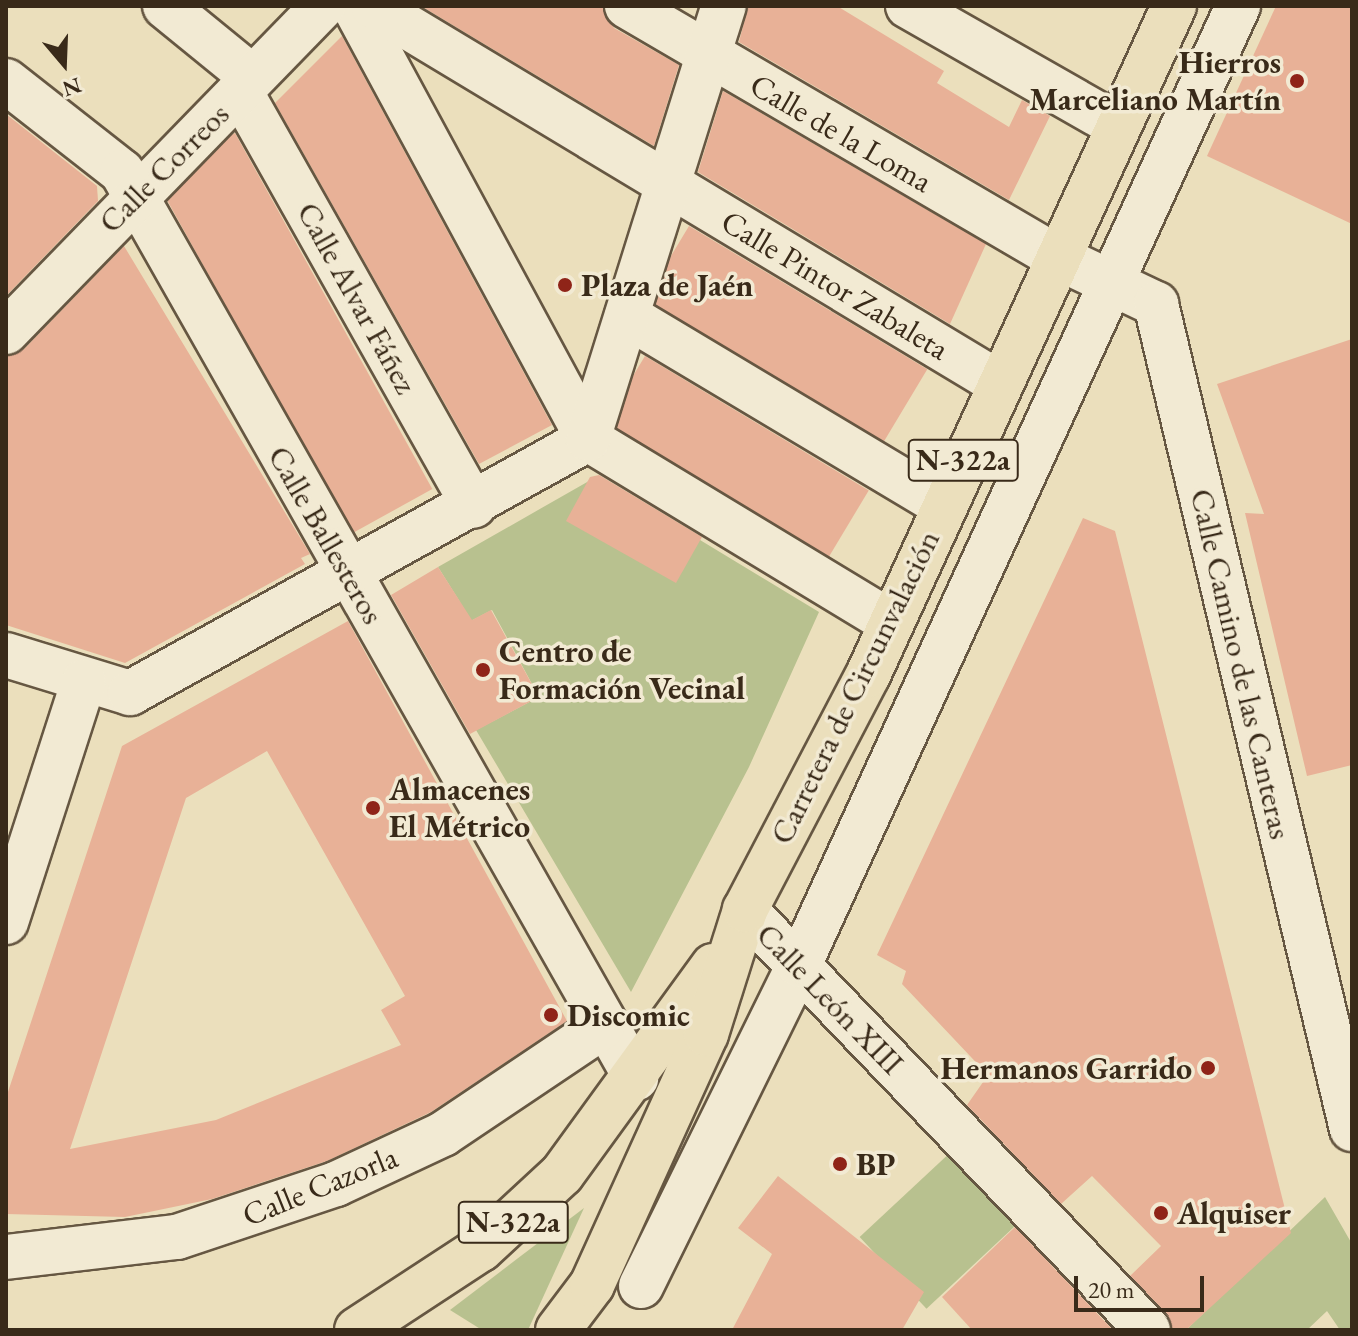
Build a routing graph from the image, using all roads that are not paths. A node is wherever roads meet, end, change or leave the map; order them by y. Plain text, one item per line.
1 (165, 6) edge
2 (323, 6) edge
3 (354, 6) edge
4 (373, 6) edge
5 (627, 6) edge
6 (724, 6) edge
7 (908, 6) edge
8 (1174, 6) edge
9 (1238, 6) edge
10 (965, 21) edge
11 (707, 55) junction
12 (6, 81) edge
13 (246, 84) junction
14 (1118, 126) junction
15 (672, 188) junction
16 (134, 196) junction
17 (1057, 257) junction
18 (1108, 279) junction
19 (627, 316) junction
20 (6, 332) edge
21 (999, 383) junction
22 (588, 439) junction
23 (943, 505) junction
24 (474, 506) junction
25 (350, 574) junction
26 (892, 623) junction
27 (6, 655) edge
28 (84, 681) junction
29 (741, 921) junction
30 (6, 922) edge
31 (799, 965) junction
32 (602, 1027) junction
33 (636, 1078) junction
34 (1352, 1129) edge
35 (6, 1257) edge
36 (641, 1286) dead end
37 (357, 1330) edge
38 (557, 1330) edge
39 (1148, 1330) edge

1 - 13 street, Calle Alvar Fáñez
2 - 13 street, Calle Correos
3 - 22 street
4 - 15 street
5 - 11 street, Calle de la Loma
6 - 11 street
7 - 10 street
8 - 14 main road, Carretera de Circunvalación / N-322a
9 - 18 street
10 - 14 street
11 - 15 street
11 - 17 street, Calle de la Loma
12 - 16 street, Calle Ballesteros
13 - 16 street, Calle Correos
13 - 24 street, Calle Alvar Fáñez
14 - 17 main road, Carretera de Circunvalación / N-322a
15 - 19 street
15 - 21 street, Calle Pintor Zabaleta
16 - 20 street, Calle Correos
16 - 25 street, Calle Ballesteros
17 - 18 street, Calle Camino de las Canteras
17 - 21 main road, Carretera de Circunvalación / N-322a
18 - 31 street
18 - 34 street, Calle Camino de las Canteras
19 - 22 street
19 - 23 street
21 - 23 main road, Carretera de Circunvalación / N-322a
22 - 24 street
22 - 26 street
23 - 26 main road, Carretera de Circunvalación / N-322a
24 - 25 street
25 - 28 street
25 - 32 street, Calle Ballesteros
26 - 29 main road, Carretera de Circunvalación / N-322a
27 - 28 street
28 - 30 street
29 - 31 street, Calle León XIII
29 - 33 main road, Carretera de Circunvalación / N-322a
29 - 38 main road, Carretera de Circunvalación / N-322a
31 - 36 street
31 - 39 street, Calle León XIII
32 - 33 street, Calle Ballesteros
32 - 35 street, Calle Cazorla
33 - 37 main road, Carretera de Circunvalación / N-322a
33 - 38 main road, Carretera de Circunvalación

